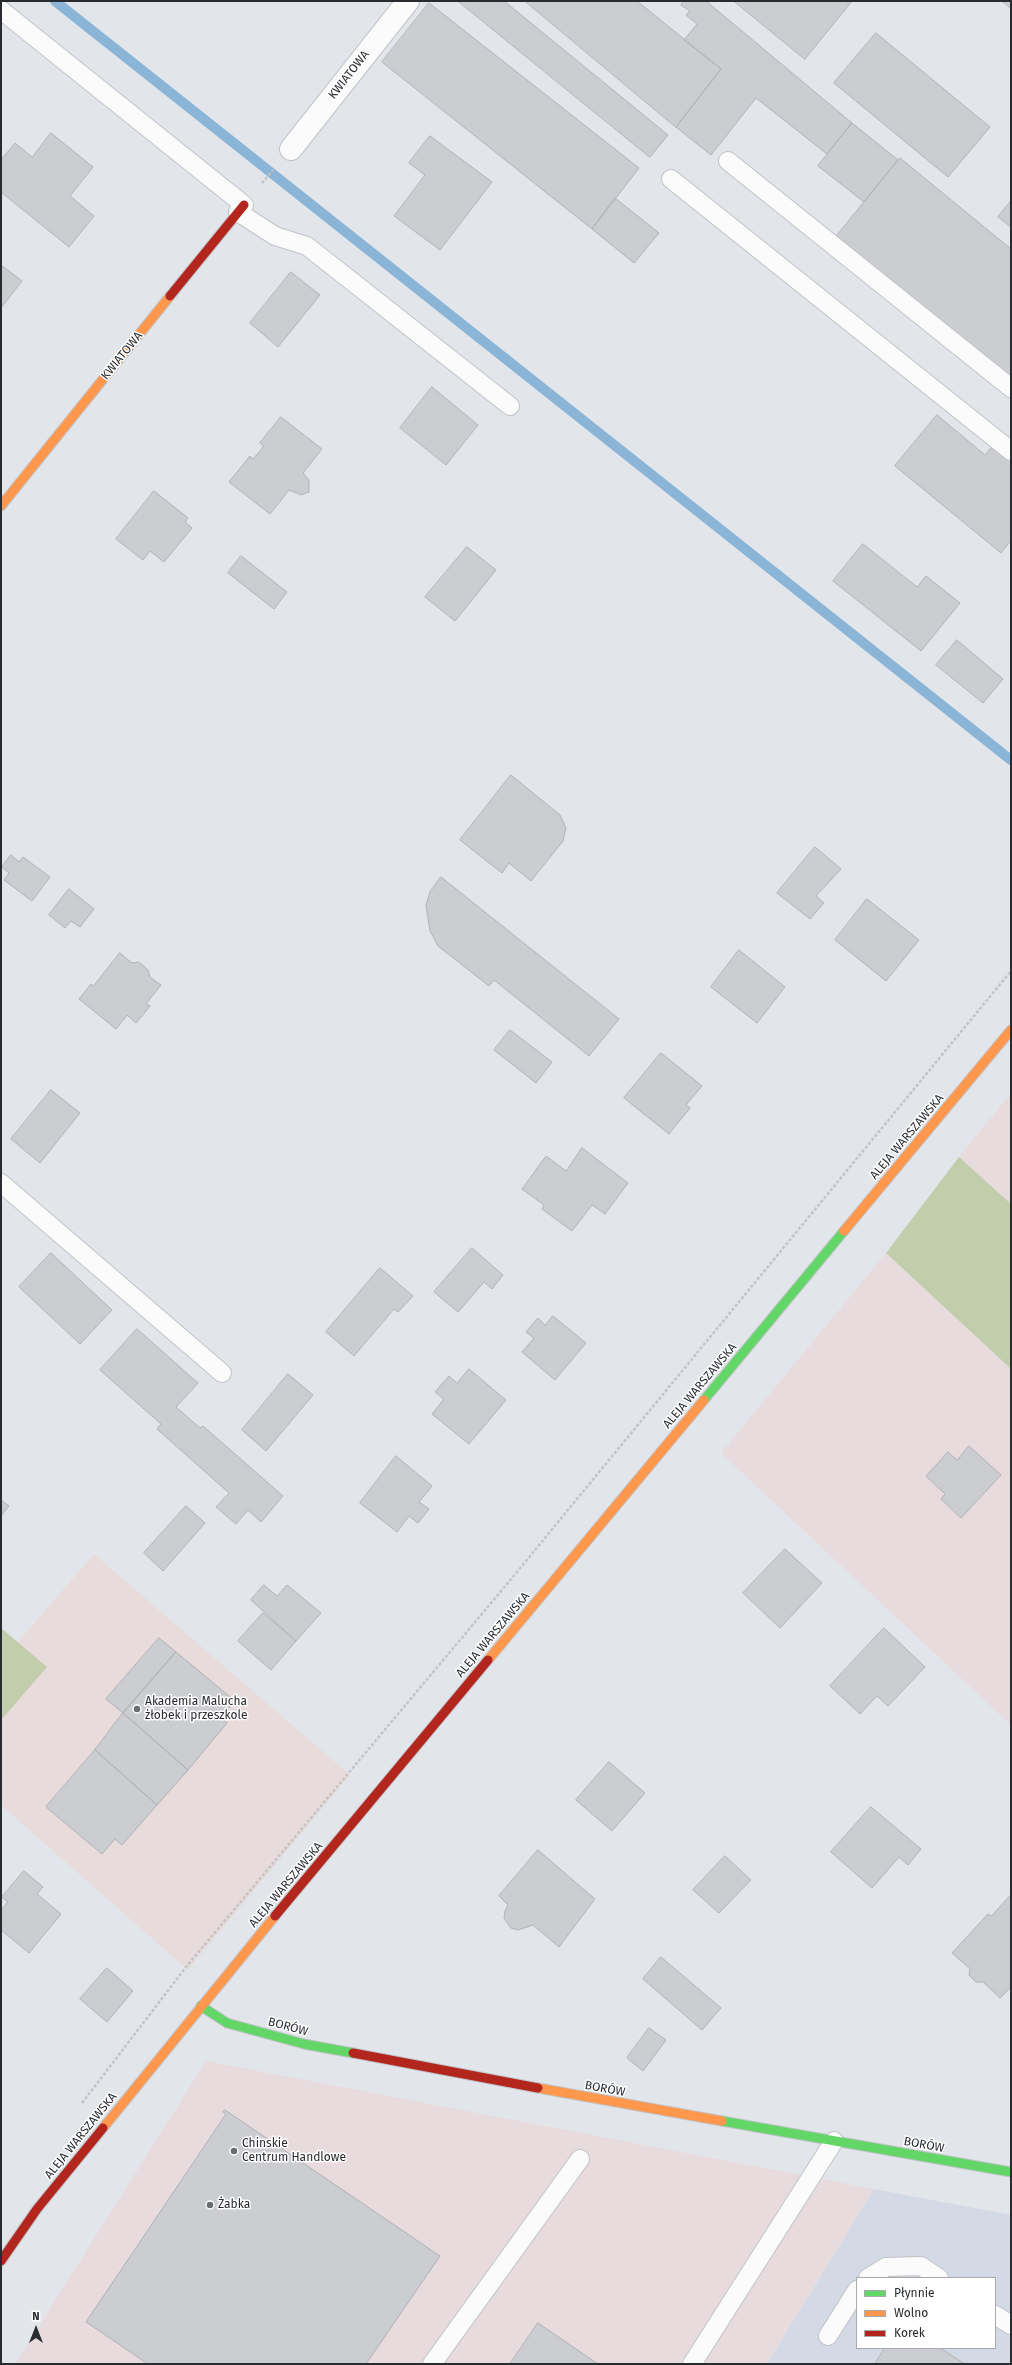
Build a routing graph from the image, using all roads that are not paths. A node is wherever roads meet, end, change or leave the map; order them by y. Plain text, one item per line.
1 (408, 1) edge
2 (1, 10) edge
3 (291, 149) road end
4 (728, 161) dead end
5 (671, 179) dead end
6 (241, 209) junction
7 (1011, 388) edge
8 (510, 406) dead end
9 (1011, 451) edge
10 (1, 506) edge
11 (1011, 1030) edge
12 (1, 1183) edge
13 (222, 1373) dead end
14 (201, 2006) junction
15 (834, 2141) junction
16 (580, 2159) dead end
17 (1011, 2172) edge
18 (1, 2262) edge
19 (870, 2277) edge
20 (938, 2277) edge
21 (856, 2292) edge
22 (996, 2316) edge
23 (1011, 2325) edge
24 (828, 2336) dead end
25 (432, 2364) edge
26 (692, 2364) edge

1 - 3 street, KWIATOWA
2 - 6 lane
4 - 7 lane
5 - 9 lane
6 - 8 lane
6 - 10 street, KWIATOWA
11 - 14 street, ALEJA WARSZAWSKA
12 - 13 lane
14 - 15 street, BORÓW
14 - 18 street, ALEJA WARSZAWSKA
15 - 17 street, BORÓW
15 - 26 lane
16 - 25 lane
19 - 20 lane
21 - 24 lane
22 - 23 lane

